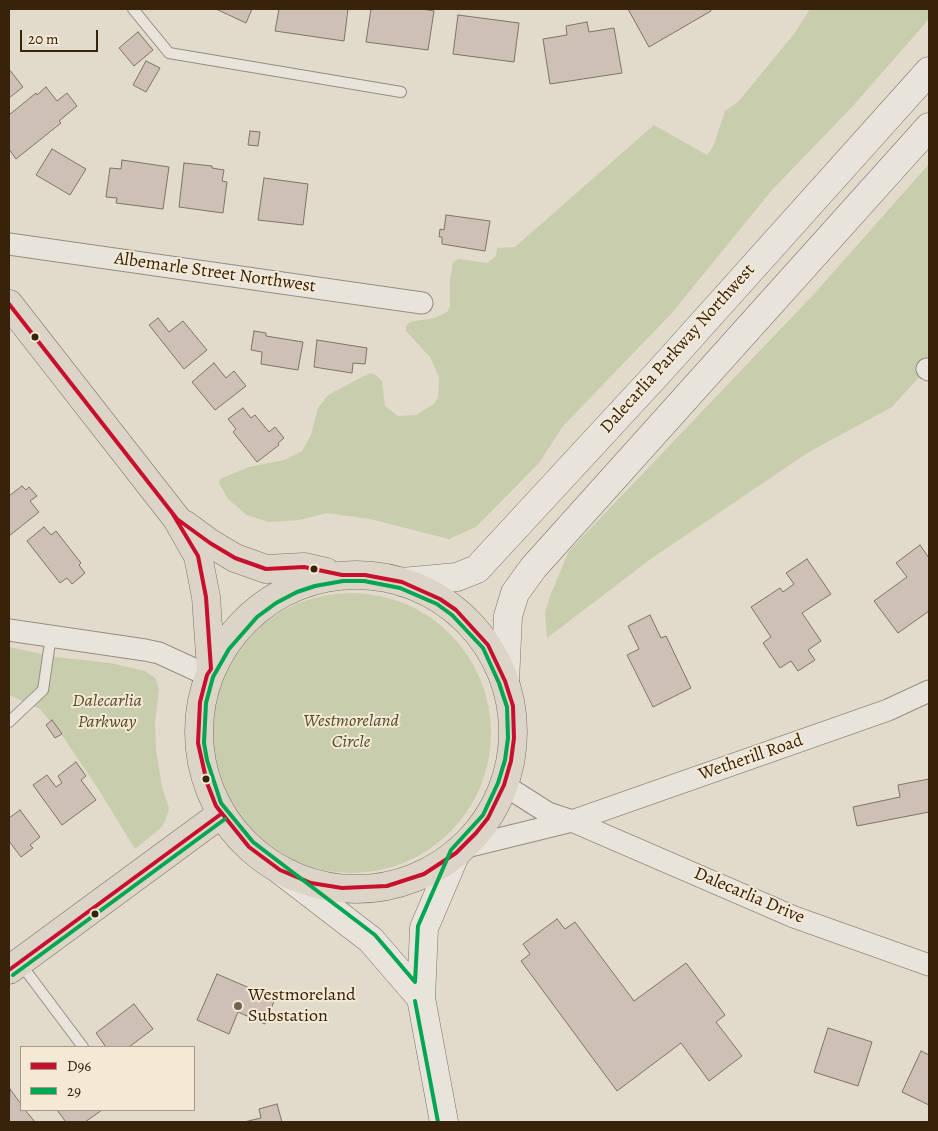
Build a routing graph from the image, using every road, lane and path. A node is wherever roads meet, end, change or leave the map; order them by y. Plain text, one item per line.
1 (133, 9) edge
2 (929, 71) edge
3 (400, 92) dead end
4 (929, 127) edge
5 (9, 244) edge
6 (422, 303) dead end
7 (9, 304) edge
8 (177, 519) junction
9 (342, 575) junction
10 (402, 582) junction
11 (9, 630) edge
12 (51, 636) junction
13 (209, 672) junction
14 (505, 681) junction
15 (929, 691) edge
16 (9, 722) edge
17 (504, 785) junction
18 (221, 814) junction
19 (572, 821) junction
20 (459, 850) junction
21 (280, 870) junction
22 (929, 965) edge
23 (14, 966) edge
24 (421, 998) junction
25 (82, 1046) edge
26 (444, 1122) edge

1 - 3 lane
2 - 10 main road, Dalecarlia Parkway Northwest
4 - 14 main road
5 - 6 street, Albemarle Street Northwest
7 - 8 main road
8 - 9 main road
8 - 13 main road
9 - 10 main road
9 - 13 main road
10 - 14 main road
11 - 12 street
12 - 13 street
12 - 16 lane
13 - 18 main road
14 - 17 main road
15 - 19 street, Wetherill Road
17 - 19 street, Dalecarlia Drive
17 - 20 main road
18 - 21 main road
18 - 23 main road
19 - 20 street
19 - 22 street, Dalecarlia Drive
20 - 21 main road
20 - 24 main road
21 - 24 main road
23 - 25 lane
24 - 26 main road

